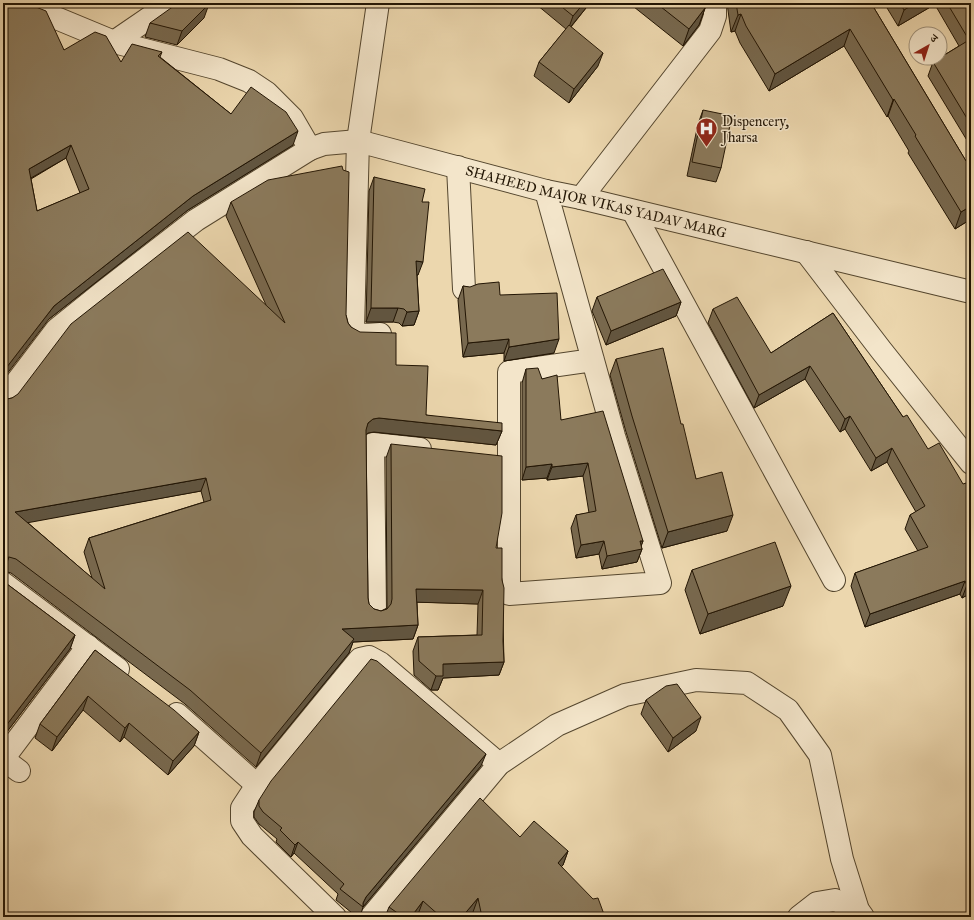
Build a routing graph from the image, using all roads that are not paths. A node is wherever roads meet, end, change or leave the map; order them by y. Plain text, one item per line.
1 (20, 3) edge
2 (170, 3) edge
3 (378, 3) edge
4 (715, 3) edge
5 (114, 42) junction
6 (358, 141) junction
7 (310, 149) junction
8 (458, 167) junction
9 (546, 191) junction
10 (581, 198) junction
11 (633, 211) junction
12 (806, 252) junction
13 (464, 289) edge
14 (971, 292) edge
15 (393, 334) edge
16 (593, 360) junction
17 (3, 400) edge
18 (441, 452) edge
19 (486, 456) edge
20 (509, 459) junction
21 (971, 463) edge
22 (834, 580) dead end
23 (3, 582) edge
24 (375, 612) edge
25 (88, 646) junction
26 (132, 680) edge
27 (164, 704) edge
28 (8, 763) edge
29 (499, 764) junction
30 (257, 785) junction
31 (860, 914) edge
32 (335, 917) edge
33 (371, 917) edge
34 (799, 917) edge

1 - 5 street
2 - 5 street
3 - 6 street
4 - 10 street
5 - 7 street
6 - 7 street, SHAHEED MAJOR VIKAS YADAV MARG
6 - 8 street, SHAHEED MAJOR VIKAS YADAV MARG
6 - 15 street
7 - 17 street, SHAHEED MAJOR VIKAS YADAV MARG
8 - 9 street, SHAHEED MAJOR VIKAS YADAV MARG
8 - 13 street
9 - 10 street, SHAHEED MAJOR VIKAS YADAV MARG
9 - 16 street
10 - 11 street, SHAHEED MAJOR VIKAS YADAV MARG
11 - 12 street, SHAHEED MAJOR VIKAS YADAV MARG
11 - 22 street
12 - 14 street, SHAHEED MAJOR VIKAS YADAV MARG
12 - 21 street
16 - 20 street
16 - 20 street
18 - 24 street
19 - 20 street
23 - 25 street
25 - 26 street
25 - 28 street
27 - 30 street
29 - 30 street
29 - 31 street
29 - 33 street
30 - 32 street
31 - 34 street

